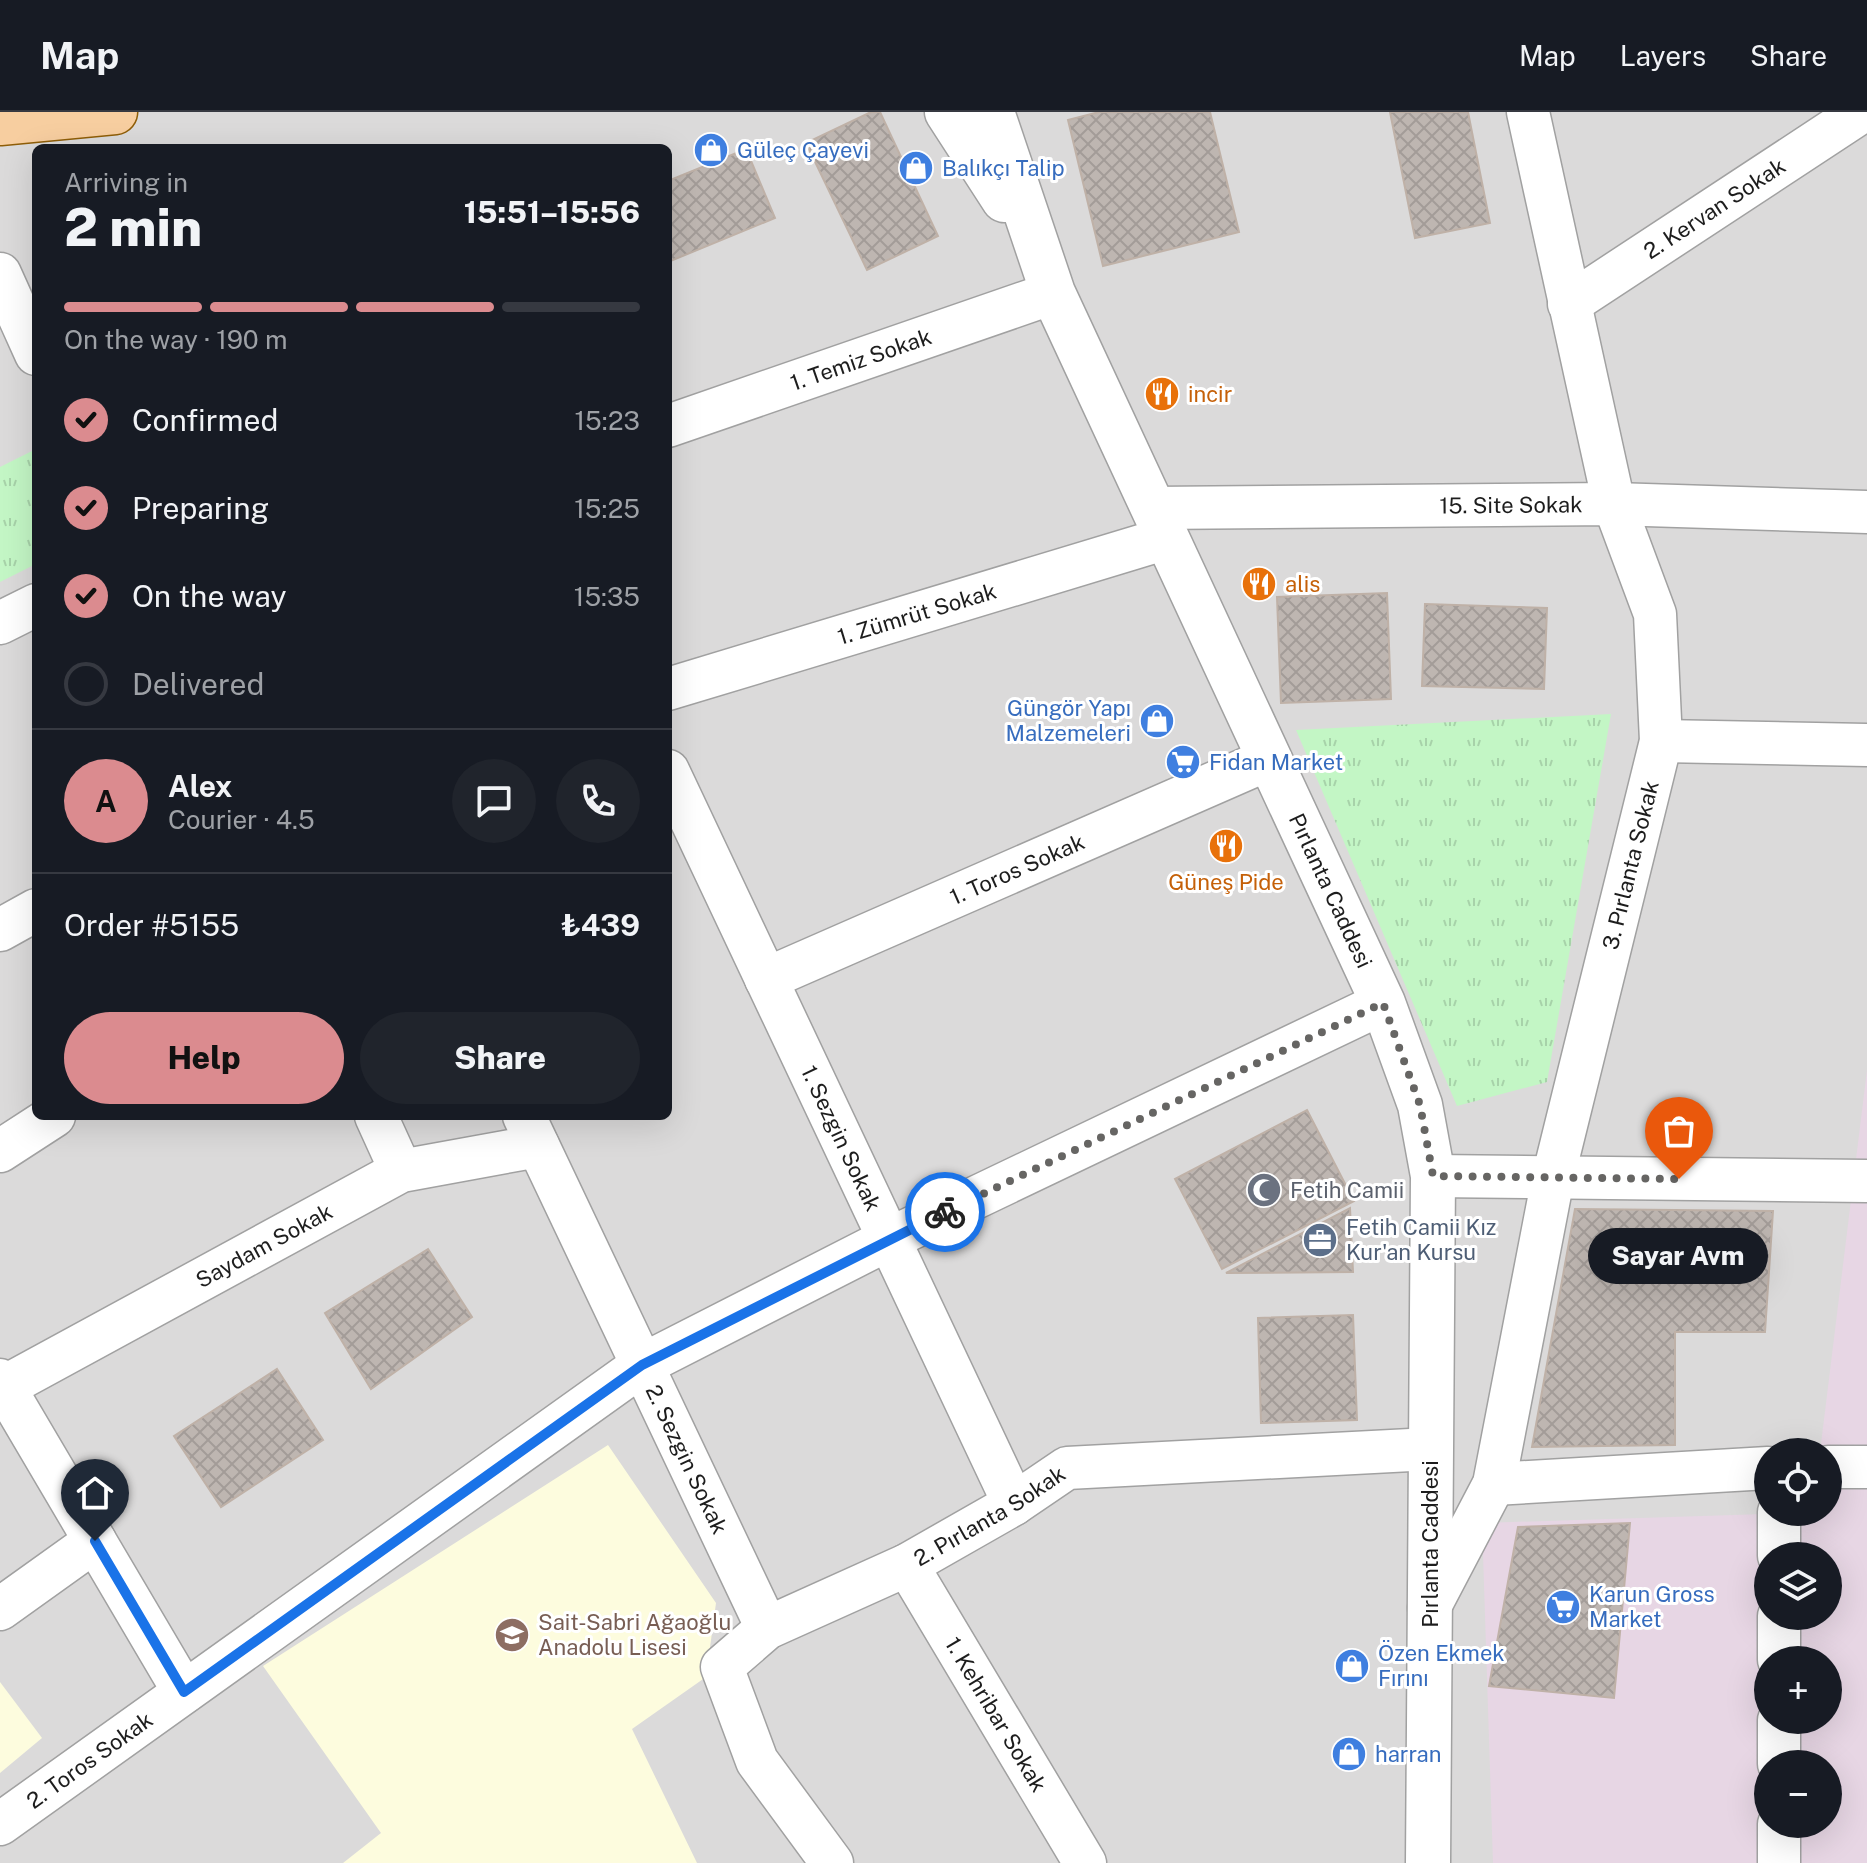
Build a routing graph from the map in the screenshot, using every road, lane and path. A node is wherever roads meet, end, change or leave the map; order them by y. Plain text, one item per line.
1 (115, 112) edge
2 (947, 112) edge
3 (992, 112) edge
4 (1528, 112) edge
5 (1861, 112) edge
6 (0, 123) edge
7 (1037, 252) junction
8 (0, 274) edge
9 (1053, 293) junction
10 (1569, 304) junction
11 (32, 345) edge
12 (672, 425) edge
13 (1614, 504) junction
14 (1867, 512) edge
15 (1160, 523) junction
16 (32, 607) edge
17 (0, 623) edge
18 (672, 688) edge
19 (1661, 741) junction
20 (1867, 745) edge
21 (1269, 759) junction
22 (672, 779) edge
23 (32, 912) edge
24 (0, 930) edge
25 (766, 979) junction
26 (1383, 1003) junction
27 (48, 1120) edge
28 (378, 1120) edge
29 (531, 1131) edge
30 (0, 1151) edge
31 (401, 1171) junction
32 (1433, 1176) junction
33 (1553, 1178) junction
34 (1867, 1181) edge
35 (889, 1239) junction
36 (642, 1365) junction
37 (2, 1384) edge
38 (1430, 1449) junction
39 (1842, 1467) edge
40 (1867, 1467) edge
41 (1754, 1469) edge
42 (1494, 1484) junction
43 (1014, 1504) junction
44 (95, 1541) junction
45 (907, 1565) junction
46 (1429, 1608) junction
47 (0, 1609) edge
48 (767, 1628) junction
49 (184, 1692) junction
50 (0, 1824) edge
51 (1779, 1838) edge
52 (832, 1863) edge
53 (1085, 1863) edge
54 (1428, 1863) edge
55 (1779, 1863) edge

1 - 6 main road
2 - 7 street, Pırlanta Caddesi
3 - 7 street, Pırlanta Caddesi
4 - 10 street, 3. Pırlanta Sokak
5 - 10 street, 2. Kervan Sokak
7 - 9 street, Pırlanta Caddesi
8 - 11 street
9 - 12 street, 1. Temiz Sokak
9 - 15 street, Pırlanta Caddesi
10 - 13 street, 3. Pırlanta Sokak
13 - 14 street, 15. Site Sokak
13 - 15 street, 15. Site Sokak
13 - 19 street, 3. Pırlanta Sokak
15 - 18 street, 1. Zümrüt Sokak
15 - 21 street, Pırlanta Caddesi
16 - 17 street
19 - 20 street
19 - 33 street, 3. Pırlanta Sokak
21 - 25 street, 1. Toros Sokak
21 - 26 street, Pırlanta Caddesi
22 - 25 street, 1. Sezgin Sokak
23 - 24 street
25 - 35 street, 1. Sezgin Sokak
26 - 32 street, Pırlanta Caddesi
26 - 35 street, 2. Toros Sokak
27 - 30 street
28 - 31 street
29 - 31 street, Saydam Sokak
29 - 36 street, 2. Sezgin Sokak
31 - 37 street, Saydam Sokak
32 - 33 street
32 - 38 street, Pırlanta Caddesi
33 - 34 street
33 - 42 street, 3. Pırlanta Sokak
35 - 36 street, 2. Toros Sokak
35 - 43 street, 1. Sezgin Sokak
36 - 48 street, 2. Sezgin Sokak
36 - 49 street, 2. Toros Sokak
37 - 44 street
38 - 43 street, 2. Pırlanta Sokak
38 - 46 street, Pırlanta Caddesi
39 - 40 street
41 - 42 street
42 - 46 street, 3. Pırlanta Sokak
43 - 45 street, 2. Pırlanta Sokak
44 - 47 street
44 - 49 street
45 - 48 street, 2. Pırlanta Sokak
45 - 53 street, 1. Kehribar Sokak
46 - 54 street, Pırlanta Caddesi
48 - 52 street, 2. Pırlanta Sokak
49 - 50 street, 2. Toros Sokak
51 - 55 street

